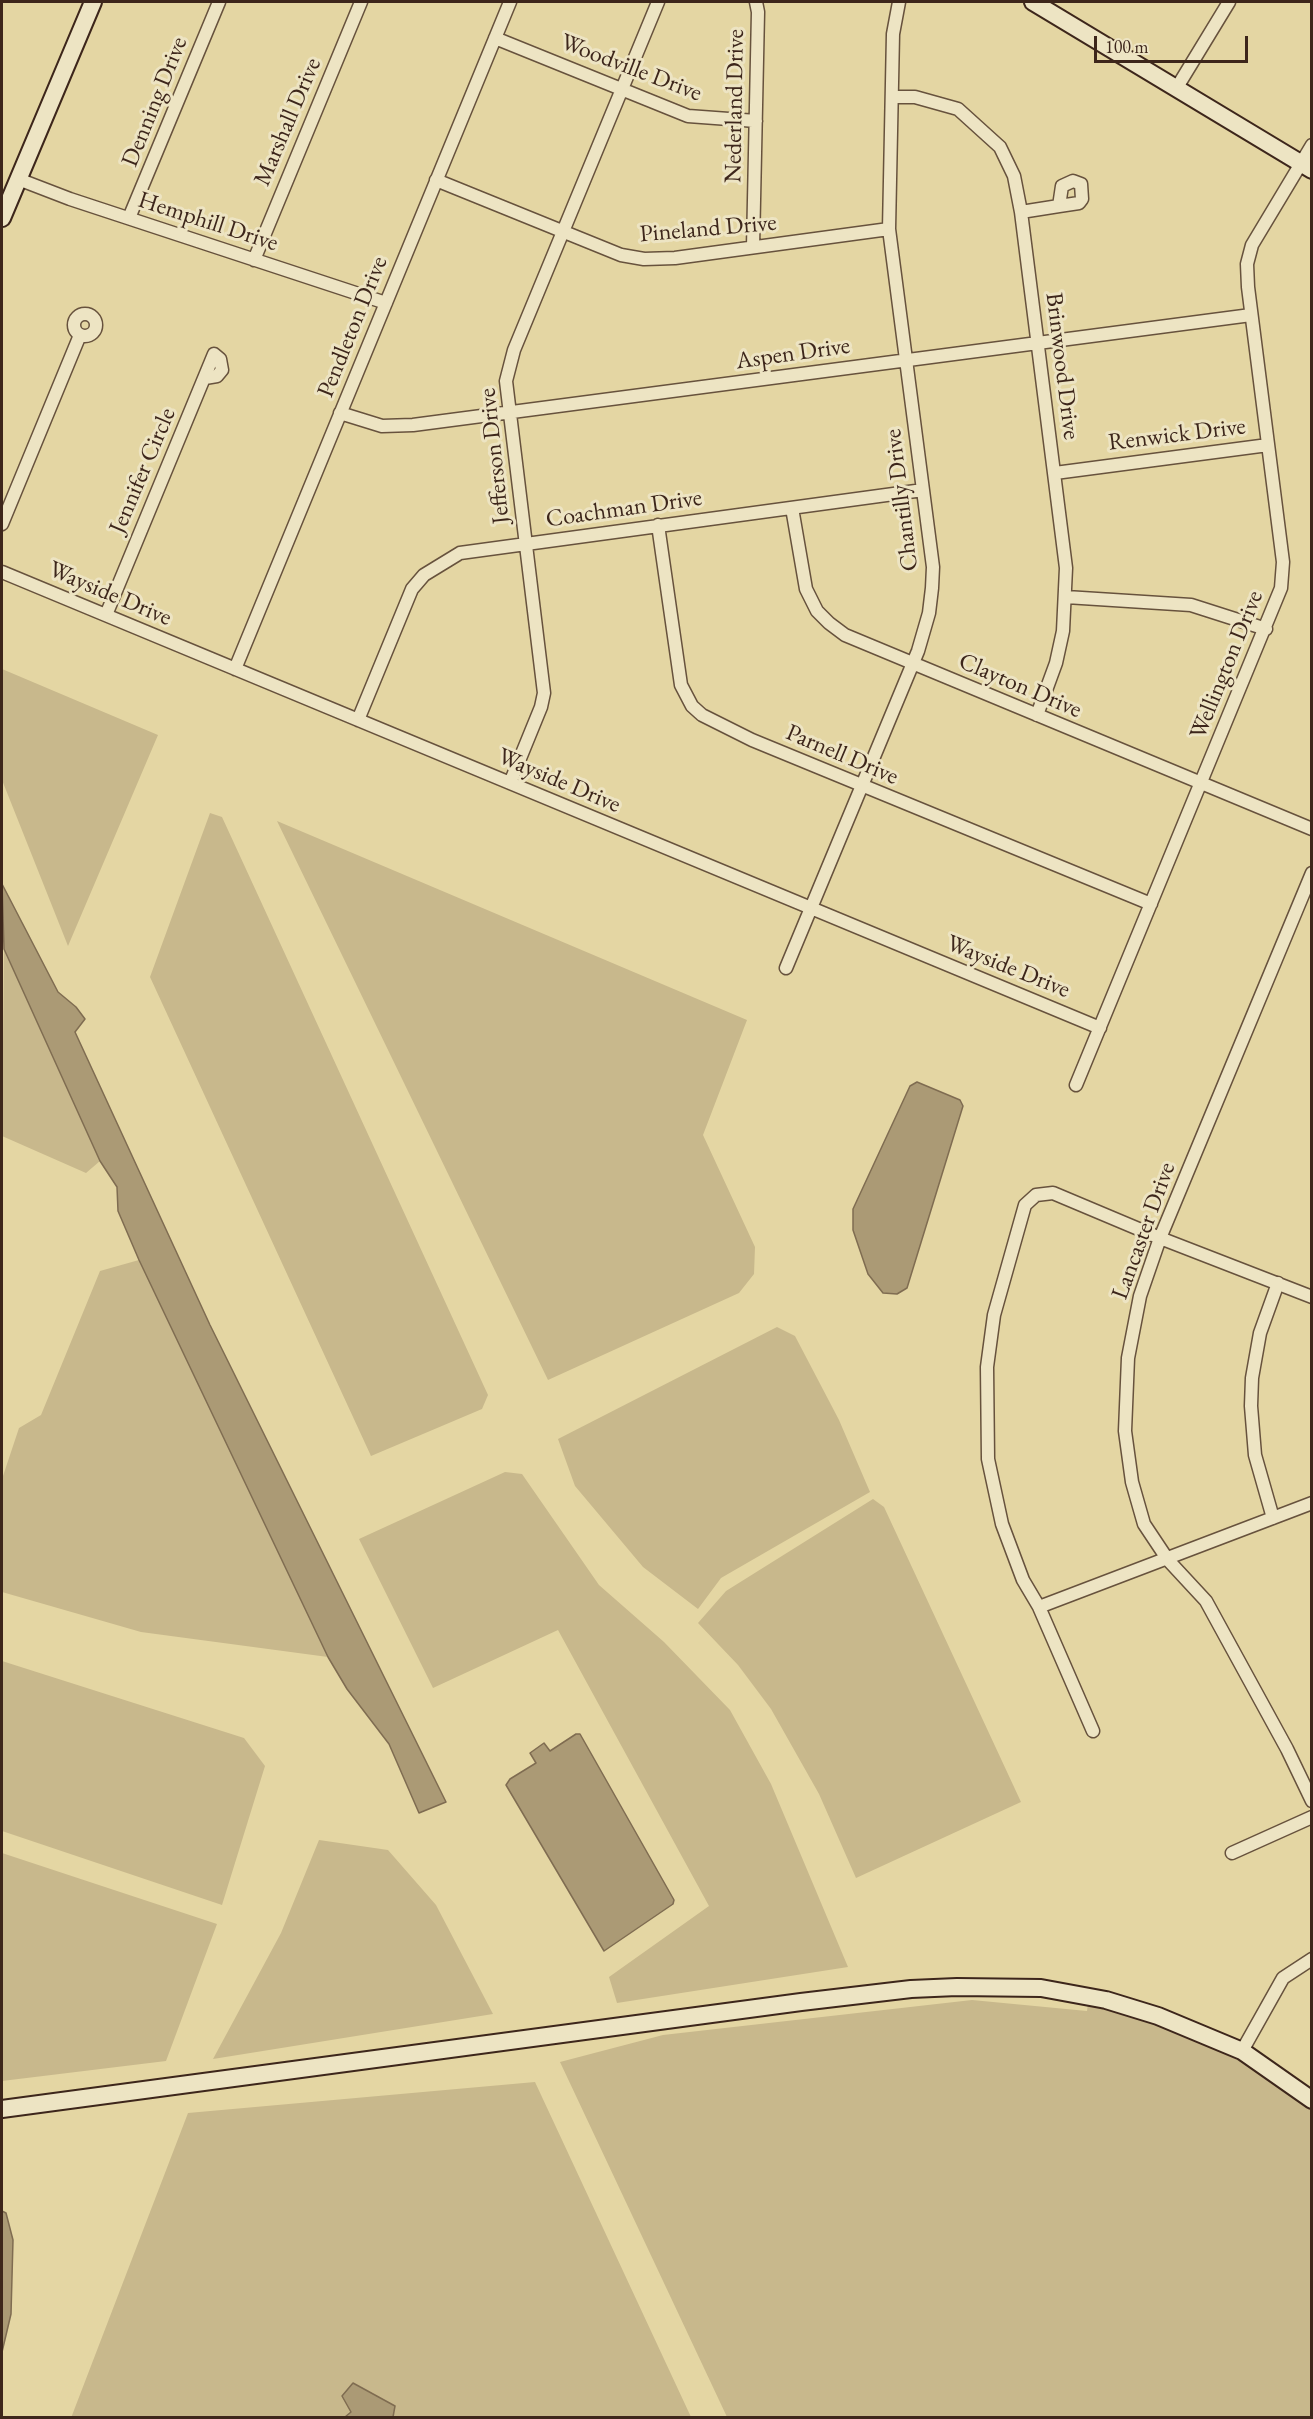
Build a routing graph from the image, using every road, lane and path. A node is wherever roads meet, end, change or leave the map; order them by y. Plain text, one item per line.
1 (93, 2) edge
2 (219, 2) edge
3 (361, 2) edge
4 (510, 2) edge
5 (658, 2) edge
6 (756, 2) edge
7 (899, 2) edge
8 (1033, 2) edge
9 (1229, 2) edge
10 (495, 38) junction
11 (1176, 89) junction
12 (621, 90) junction
13 (892, 98) junction
14 (756, 121) junction
15 (1311, 145) edge
16 (1306, 166) edge
17 (18, 179) junction
18 (436, 180) junction
19 (1059, 206) dead end
20 (1021, 212) junction
21 (2, 218) edge
22 (129, 218) junction
23 (889, 229) junction
24 (562, 232) junction
25 (753, 247) junction
26 (254, 260) junction
27 (386, 303) junction
28 (1251, 315) junction
29 (80, 335) dead end
30 (1038, 343) junction
31 (214, 354) dead end
32 (906, 360) junction
33 (508, 412) junction
34 (340, 413) junction
35 (1268, 445) junction
36 (1055, 473) junction
37 (923, 490) junction
38 (792, 508) junction
39 (2, 524) edge
40 (658, 525) junction
41 (525, 543) junction
42 (2, 572) edge
43 (1066, 597) junction
44 (106, 615) junction
45 (1266, 629) junction
46 (913, 664) junction
47 (235, 669) junction
48 (1037, 716) junction
49 (358, 720) junction
50 (510, 783) junction
51 (1202, 784) junction
52 (862, 786) junction
53 (1311, 829) edge
54 (1311, 873) edge
55 (1151, 904) junction
56 (811, 909) junction
57 (786, 968) dead end
58 (1100, 1028) junction
59 (1076, 1085) dead end
60 (1160, 1238) junction
61 (1278, 1283) junction
62 (1311, 1297) edge
63 (1311, 1503) edge
64 (1274, 1518) junction
65 (1168, 1560) junction
66 (1039, 1607) junction
67 (1093, 1731) dead end
68 (1311, 1801) edge
69 (1311, 1817) edge
70 (1232, 1853) dead end
71 (1311, 1959) edge
72 (1242, 2051) junction
73 (1311, 2100) edge
74 (2, 2109) edge

1 - 17 street
2 - 22 street, Denning Drive
3 - 26 street, Marshall Drive
4 - 10 street, Pendleton Drive
5 - 12 street, Jefferson Drive
6 - 14 street, Nederland Drive
7 - 13 street, Chantilly Drive
8 - 11 street
9 - 11 street
10 - 12 street, Woodville Drive
10 - 18 street, Pendleton Drive
11 - 16 street
12 - 14 street, Woodville Drive
12 - 24 street, Jefferson Drive
13 - 20 street, Brinwood Drive
13 - 23 street, Chantilly Drive
14 - 25 street, Nederland Drive
15 - 16 street, Wellington Drive
16 - 28 street, Wellington Drive
17 - 21 street
17 - 22 street, Hemphill Drive
18 - 24 street, Pineland Drive
18 - 27 street, Pendleton Drive
19 - 20 street
20 - 30 street, Brinwood Drive
22 - 26 street, Hemphill Drive
23 - 25 street, Pineland Drive
23 - 32 street, Chantilly Drive
24 - 25 street, Pineland Drive
24 - 33 street, Jefferson Drive
26 - 27 street, Hemphill Drive
27 - 34 street, Pendleton Drive
28 - 30 street, Aspen Drive
28 - 35 street, Wellington Drive
29 - 39 street
30 - 32 street, Aspen Drive
30 - 36 street, Brinwood Drive
31 - 44 street, Jennifer Circle
32 - 33 street, Aspen Drive
32 - 37 street, Chantilly Drive
33 - 34 street, Aspen Drive
33 - 41 street, Jefferson Drive
34 - 47 street, Pendleton Drive
35 - 36 street, Renwick Drive
35 - 45 street, Wellington Drive
36 - 43 street, Brinwood Drive
37 - 38 street, Coachman Drive
37 - 46 street, Chantilly Drive
38 - 40 street, Coachman Drive
38 - 46 street, Clayton Drive
40 - 41 street, Coachman Drive
40 - 52 street, Parnell Drive
41 - 49 street, Coachman Drive
41 - 50 street, Jefferson Drive
42 - 44 street, Wayside Drive
43 - 45 street
43 - 48 street, Brinwood Drive
44 - 47 street, Wayside Drive
45 - 51 street, Wellington Drive
46 - 48 street, Clayton Drive
46 - 52 street, Chantilly Drive
47 - 49 street, Wayside Drive
48 - 51 street, Clayton Drive
49 - 50 street, Wayside Drive
50 - 56 street, Wayside Drive
51 - 53 street, Clayton Drive
51 - 55 street, Wellington Drive
52 - 55 street, Parnell Drive
52 - 56 street, Chantilly Drive
54 - 60 street, Lancaster Drive
55 - 58 street, Wellington Drive
56 - 57 street, Chantilly Drive
56 - 58 street, Wayside Drive
58 - 59 street, Wellington Drive
60 - 61 street
60 - 65 street, Lancaster Drive
60 - 66 street
61 - 62 street
61 - 64 street
63 - 64 street
64 - 65 street
65 - 66 street
65 - 68 street, Lancaster Drive
66 - 67 street
69 - 70 street
71 - 72 street
72 - 73 street
72 - 74 street

